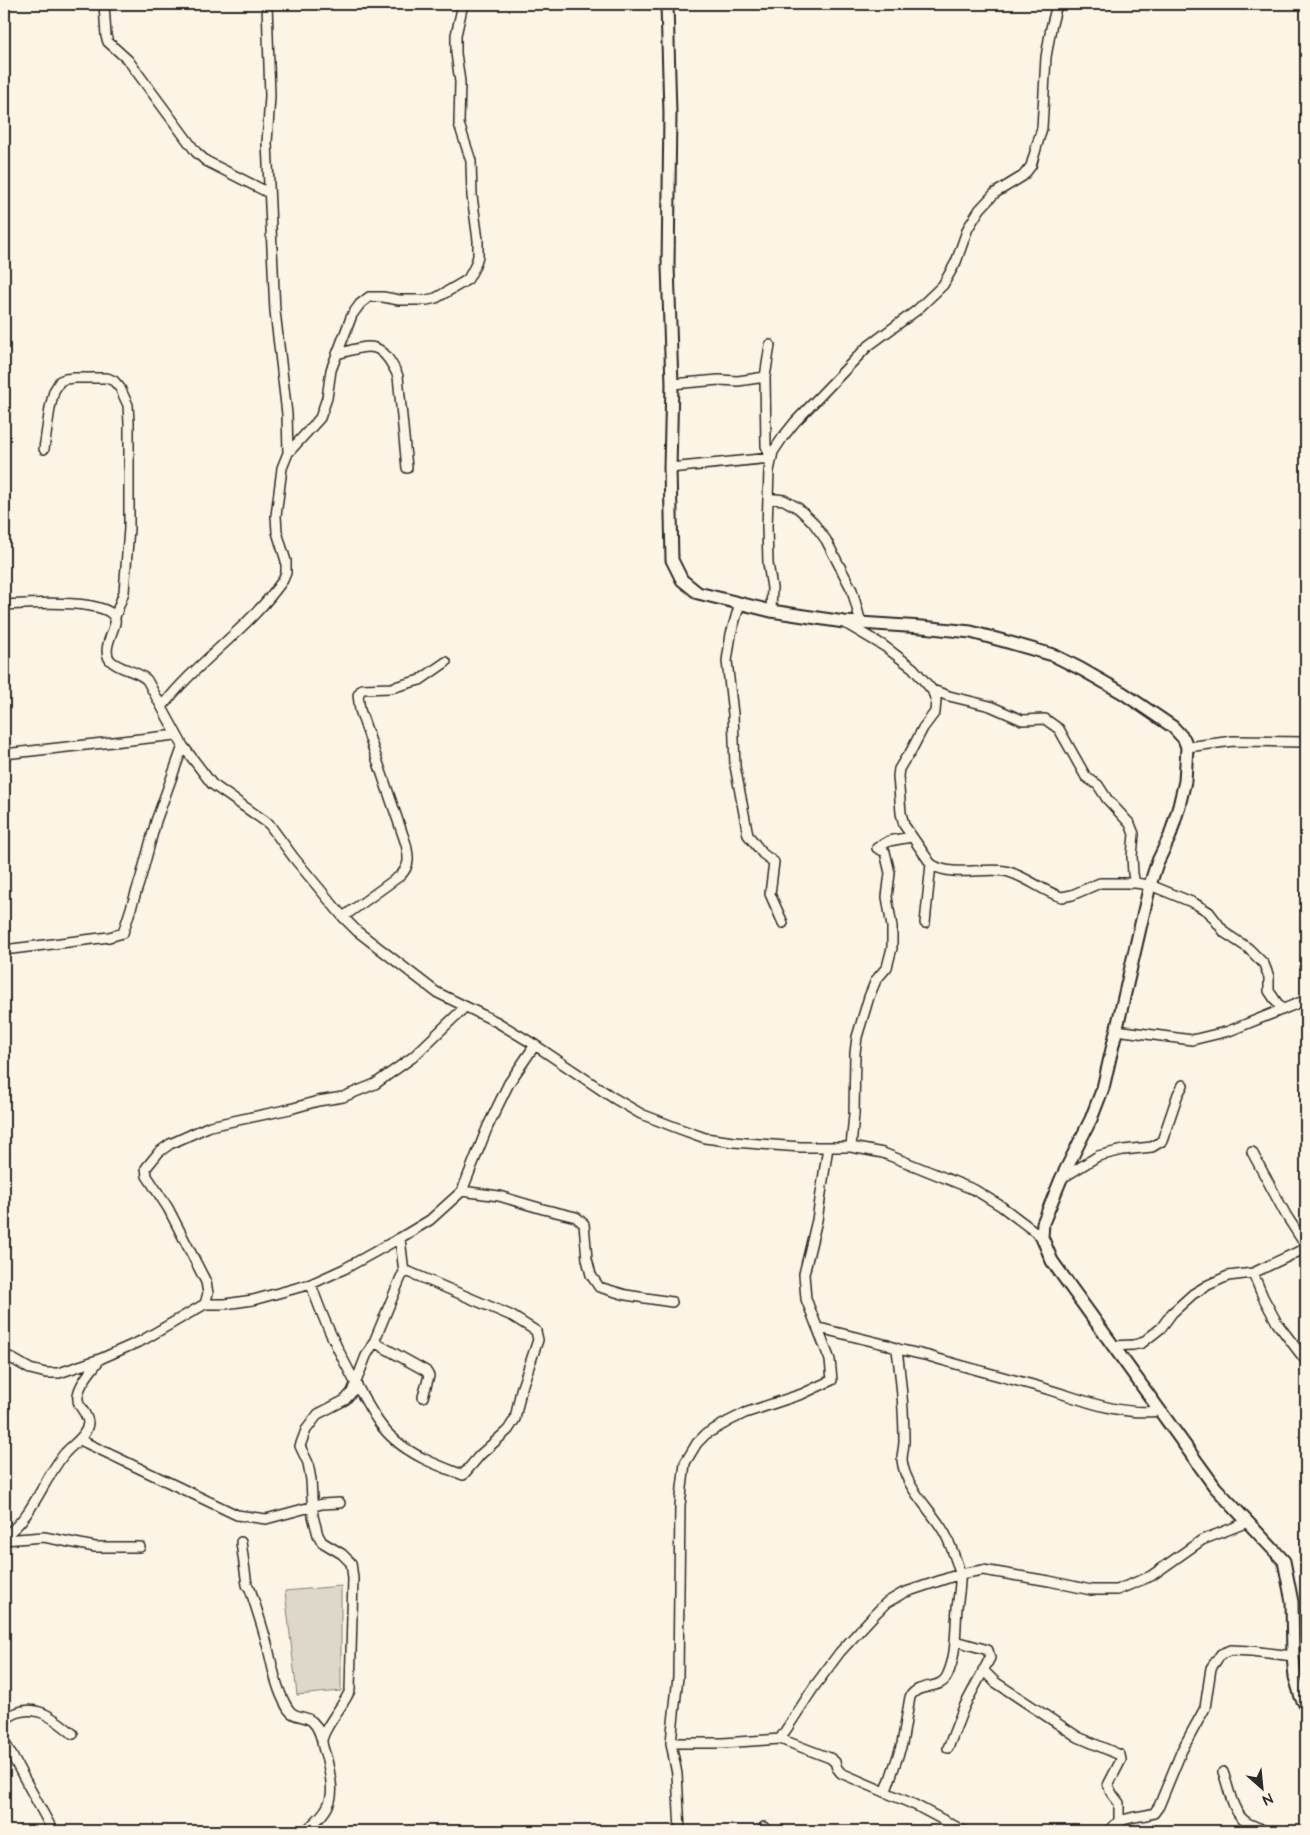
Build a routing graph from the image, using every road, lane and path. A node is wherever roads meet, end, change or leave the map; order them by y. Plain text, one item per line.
1 (104, 4) edge
2 (267, 4) edge
3 (462, 4) edge
4 (668, 4) edge
5 (1057, 4) edge
6 (269, 193) junction
7 (770, 345) dead end
8 (337, 354) junction
9 (765, 377) junction
10 (672, 384) junction
11 (44, 449) dead end
12 (288, 453) junction
13 (771, 458) junction
14 (406, 468) dead end
15 (670, 468) junction
16 (768, 498) junction
17 (740, 603) junction
18 (4, 605) edge
19 (771, 611) junction
20 (115, 617) junction
21 (844, 622) junction
22 (861, 623) junction
23 (446, 662) dead end
24 (932, 690) junction
25 (162, 707) junction
26 (176, 734) junction
27 (1306, 742) edge
28 (183, 746) junction
29 (1187, 747) junction
30 (4, 754) edge
31 (911, 837) junction
32 (931, 864) junction
33 (1135, 883) junction
34 (1150, 885) junction
35 (343, 917) junction
36 (783, 923) dead end
37 (925, 923) dead end
38 (4, 950) edge
39 (1306, 1000) edge
40 (465, 1007) junction
41 (1282, 1010) junction
42 (1116, 1030) junction
43 (535, 1045) junction
44 (1183, 1085) dead end
45 (851, 1146) junction
46 (828, 1147) junction
47 (1252, 1152) dead end
48 (1060, 1179) junction
49 (462, 1191) junction
50 (1042, 1237) junction
51 (400, 1238) junction
52 (1306, 1247) edge
53 (404, 1273) junction
54 (1253, 1273) junction
55 (311, 1284) junction
56 (672, 1302) dead end
57 (205, 1304) junction
58 (819, 1328) junction
59 (374, 1342) junction
60 (1112, 1346) junction
61 (897, 1350) junction
62 (4, 1354) edge
63 (100, 1359) junction
64 (1306, 1361) edge
65 (356, 1384) junction
66 (423, 1397) dead end
67 (1159, 1410) junction
68 (80, 1440) junction
69 (340, 1503) dead end
70 (313, 1506) junction
71 (1248, 1522) junction
72 (4, 1538) edge
73 (241, 1542) dead end
74 (140, 1548) dead end
75 (960, 1574) junction
76 (956, 1641) junction
77 (1293, 1656) junction
78 (983, 1670) junction
79 (1306, 1706) edge
80 (4, 1720) edge
81 (73, 1734) dead end
82 (780, 1739) junction
83 (322, 1741) junction
84 (4, 1742) edge
85 (672, 1743) junction
86 (948, 1748) dead end
87 (1223, 1772) dead end
88 (886, 1791) junction
89 (1119, 1820) junction
90 (53, 1831) edge
91 (305, 1831) edge
92 (680, 1831) edge
93 (964, 1831) edge
94 (1109, 1831) edge
95 (1264, 1831) edge

1 - 6 street
2 - 6 street
3 - 8 street
4 - 10 street
5 - 13 street
6 - 12 street
7 - 9 street
8 - 12 street
8 - 14 street
9 - 10 street
9 - 13 street
10 - 15 street
11 - 20 street
12 - 25 street
13 - 15 street
13 - 16 street
15 - 17 street
16 - 19 street
16 - 22 street
17 - 19 street
17 - 36 street
18 - 20 street
19 - 21 street
20 - 25 street
21 - 22 street
21 - 24 street
22 - 29 street
23 - 35 street
24 - 31 street
24 - 33 street
25 - 26 street
26 - 28 street
26 - 30 street
27 - 29 street
28 - 35 street
28 - 38 street
29 - 34 street
31 - 32 street
31 - 45 street
32 - 33 street
32 - 37 street
33 - 34 street
34 - 41 street
34 - 42 street
35 - 40 street
39 - 41 street
40 - 43 street
40 - 57 street
41 - 42 street
42 - 48 street
43 - 46 street
43 - 49 street
44 - 48 street
45 - 46 street
45 - 50 street
46 - 58 street
47 - 52 street
48 - 50 street
49 - 51 street
49 - 56 street
50 - 60 street
51 - 53 street
51 - 55 street
52 - 54 street
53 - 59 street
53 - 65 street
54 - 60 street
54 - 64 street
55 - 57 street
55 - 65 street
57 - 63 street
58 - 61 street
58 - 85 street
59 - 65 street
59 - 66 street
60 - 67 street
61 - 67 street
61 - 75 street
62 - 63 street
63 - 68 street
65 - 70 street
67 - 71 street
68 - 70 street
68 - 72 street
69 - 70 street
70 - 83 street
71 - 75 street
71 - 77 street
72 - 74 street
73 - 83 street
75 - 76 street
75 - 82 street
76 - 78 street
76 - 88 street
77 - 79 street
77 - 89 street
78 - 86 street
78 - 89 street
80 - 81 street
82 - 85 street
82 - 88 street
83 - 91 street
84 - 90 street
85 - 92 street
87 - 95 street
88 - 93 street
89 - 94 street

